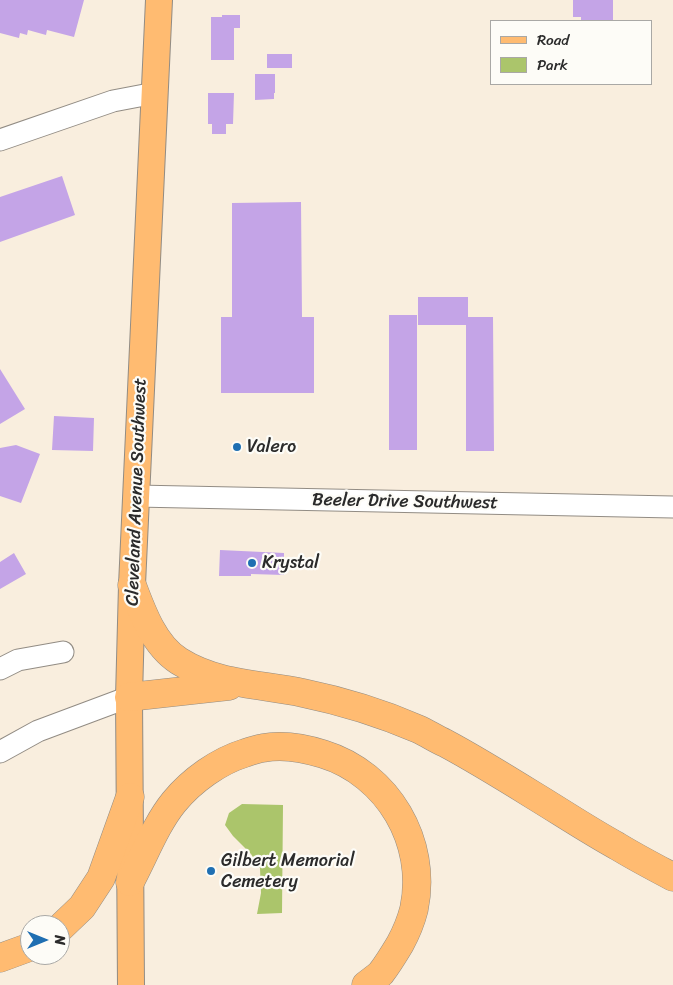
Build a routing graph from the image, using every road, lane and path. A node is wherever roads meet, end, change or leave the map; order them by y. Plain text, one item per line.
1 (159, 0) edge
2 (155, 93) junction
3 (0, 140) edge
4 (136, 496) junction
5 (673, 507) edge
6 (132, 585) junction
7 (63, 652) dead end
8 (0, 669) edge
9 (253, 686) junction
10 (129, 697) junction
11 (0, 752) edge
12 (130, 797) junction
13 (673, 877) edge
14 (130, 882) junction
15 (70, 918) edge
16 (20, 951) edge
17 (0, 958) edge
18 (132, 985) edge
19 (366, 985) edge

1 - 2 main road, Cleveland Avenue Southwest
2 - 3 street
2 - 4 main road, Cleveland Avenue Southwest
4 - 5 street, Beeler Drive Southwest
4 - 6 main road, Cleveland Avenue Southwest
6 - 9 highway
6 - 10 main road, Cleveland Avenue Southwest
7 - 8 street
9 - 10 highway
9 - 13 highway
10 - 11 street
10 - 12 main road, Cleveland Avenue Southwest
12 - 14 main road, Cleveland Avenue Southwest
12 - 15 highway
14 - 18 main road, Cleveland Avenue Southwest
14 - 19 highway
16 - 17 highway

